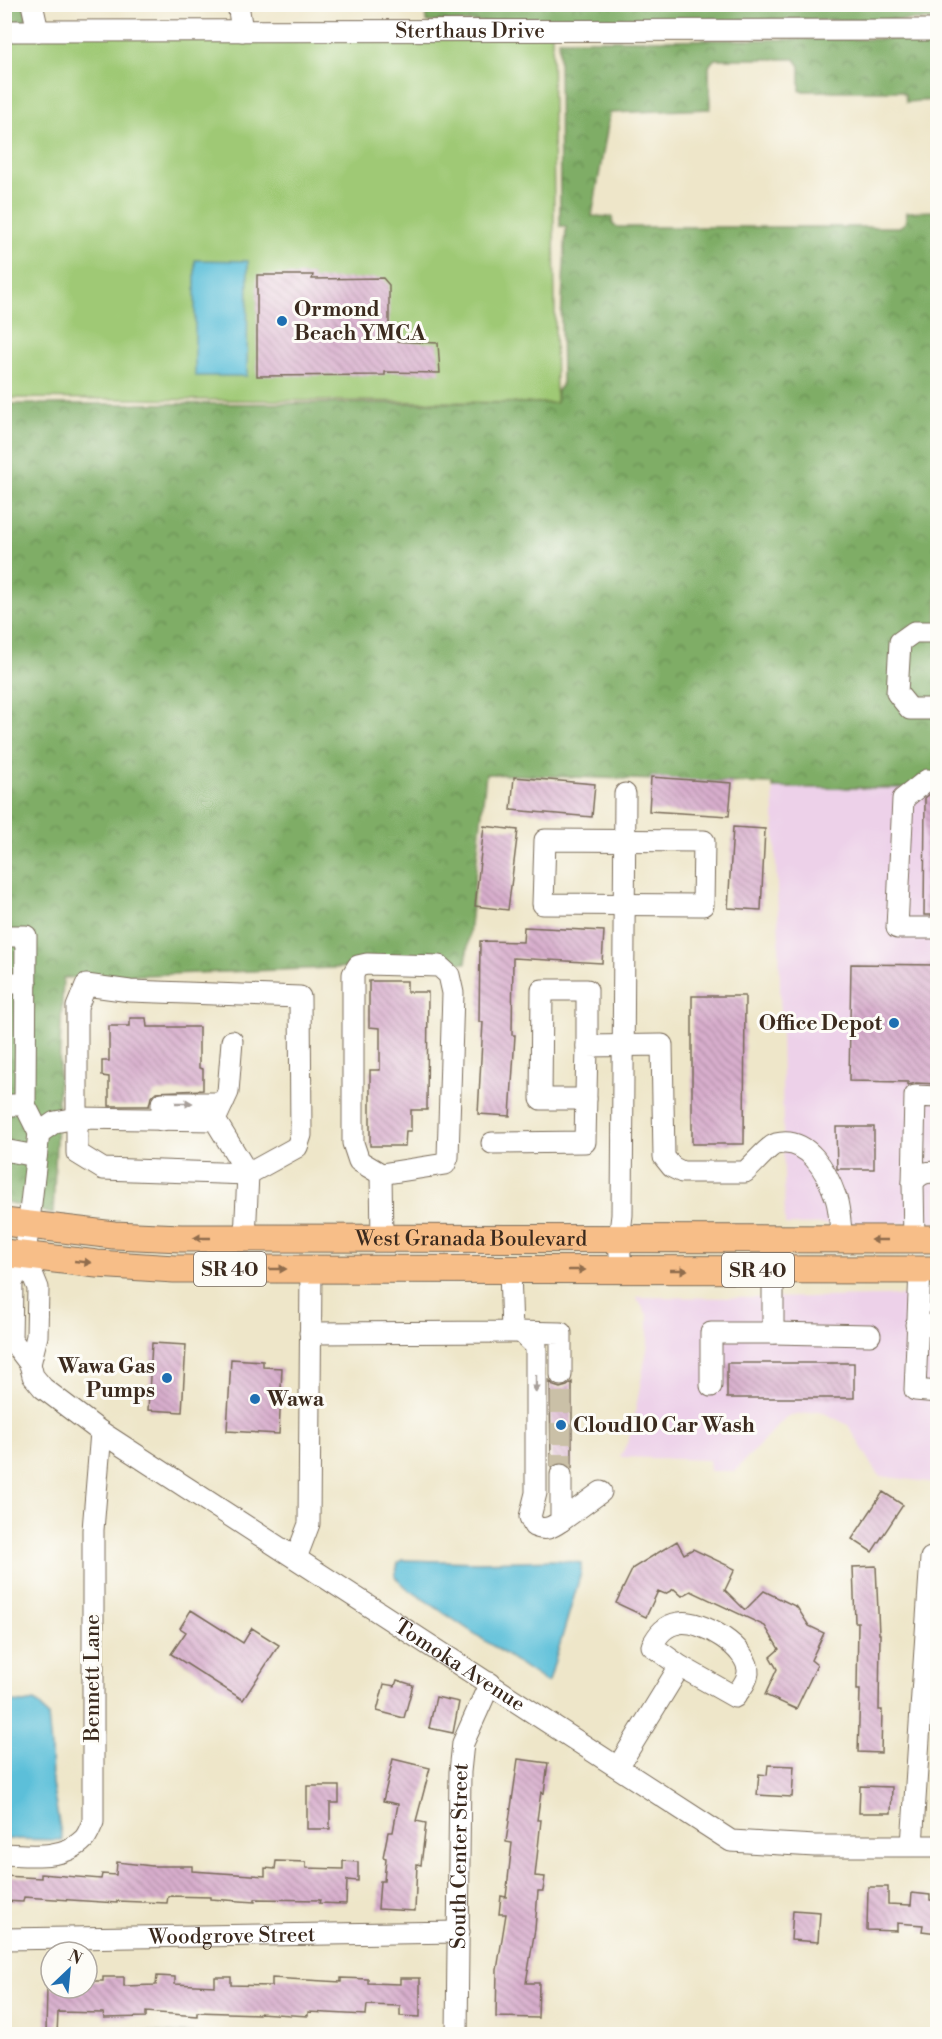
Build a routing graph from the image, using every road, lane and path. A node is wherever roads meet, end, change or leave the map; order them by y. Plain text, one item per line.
1 (32, 4) edge
2 (238, 4) edge
3 (938, 30) edge
4 (4, 31) edge
5 (38, 31) junction
6 (242, 31) junction
7 (938, 632) edge
8 (938, 709) edge
9 (938, 781) edge
10 (625, 794) dead end
11 (625, 840) junction
12 (624, 904) junction
13 (938, 928) edge
14 (4, 936) edge
15 (4, 983) edge
16 (26, 983) junction
17 (232, 1041) dead end
18 (623, 1045) junction
19 (587, 1046) junction
20 (938, 1097) edge
21 (586, 1099) junction
22 (15, 1105) edge
23 (219, 1112) junction
24 (77, 1118) junction
25 (39, 1132) junction
26 (492, 1143) dead end
27 (4, 1150) edge
28 (36, 1156) junction
29 (938, 1172) edge
30 (248, 1174) junction
31 (381, 1174) junction
32 (913, 1183) junction
33 (16, 1224) edge
34 (245, 1238) junction
35 (382, 1239) junction
36 (842, 1239) junction
37 (926, 1239) edge
38 (619, 1240) junction
39 (15, 1254) edge
40 (311, 1269) junction
41 (510, 1270) junction
42 (621, 1270) junction
43 (773, 1270) junction
44 (928, 1270) edge
45 (916, 1325) junction
46 (938, 1326) edge
47 (516, 1332) junction
48 (310, 1333) junction
49 (773, 1333) junction
50 (870, 1335) dead end
51 (561, 1375) tunnel mouth
52 (711, 1386) dead end
53 (938, 1392) edge
54 (101, 1432) junction
55 (561, 1475) tunnel mouth
56 (601, 1492) dead end
57 (561, 1521) junction
58 (296, 1558) junction
59 (931, 1558) dead end
60 (680, 1666) dead end
61 (490, 1683) junction
62 (618, 1767) junction
63 (912, 1845) junction
64 (938, 1846) edge
65 (4, 1854) edge
66 (459, 1932) junction
67 (4, 1939) edge
68 (457, 2034) edge

1 - 5 street
2 - 6 street
3 - 6 street, Sterthaus Drive
4 - 5 street, Sterthaus Drive
5 - 6 street, Sterthaus Drive
7 - 8 street
9 - 13 street
10 - 11 street
11 - 12 street
11 - 12 street
11 - 12 street
12 - 18 street
14 - 16 street
15 - 16 street
16 - 22 street
17 - 23 street
18 - 19 street
18 - 36 street
18 - 38 street
19 - 21 street
19 - 21 street
20 - 32 street
21 - 26 street
22 - 25 street
23 - 24 street
23 - 30 street
24 - 25 street
24 - 30 street
24 - 30 street
25 - 28 street, Tomoka Avenue
27 - 28 street
28 - 33 street, Tomoka Avenue
29 - 32 street
30 - 34 street
31 - 31 street
31 - 35 street
32 - 37 street
34 -> 33 main road, West Granada Boulevard / SR 40
33 - 39 street, Tomoka Avenue
34 - 35 main road, West Granada Boulevard / SR 40
35 - 38 main road, West Granada Boulevard / SR 40
37 -> 36 main road, West Granada Boulevard / SR 40
36 - 38 main road, West Granada Boulevard / SR 40
38 - 42 street
39 -> 40 main road, West Granada Boulevard / SR 40
39 - 54 street, Tomoka Avenue
40 - 41 main road, West Granada Boulevard / SR 40
40 - 48 street
41 -> 42 main road, West Granada Boulevard / SR 40
41 - 47 street
42 -> 43 main road, West Granada Boulevard / SR 40
43 - 44 main road, West Granada Boulevard / SR 40
43 - 49 street
44 - 45 street
45 - 46 street
45 - 53 street
47 - 48 street
47 - 51 street
47 -> 57 street
48 - 58 street
49 - 50 street
49 - 52 street
54 - 58 street, Tomoka Avenue
54 - 65 street, Bennett Lane
55 - 57 street
56 - 57 street
58 - 61 street, Tomoka Avenue
59 - 63 street
60 - 62 street
61 - 62 street, Tomoka Avenue
61 - 66 street, South Center Street
62 - 63 street, Tomoka Avenue
63 - 64 street, Tomoka Avenue
66 - 67 street, Woodgrove Street
66 - 68 street, South Center Street

